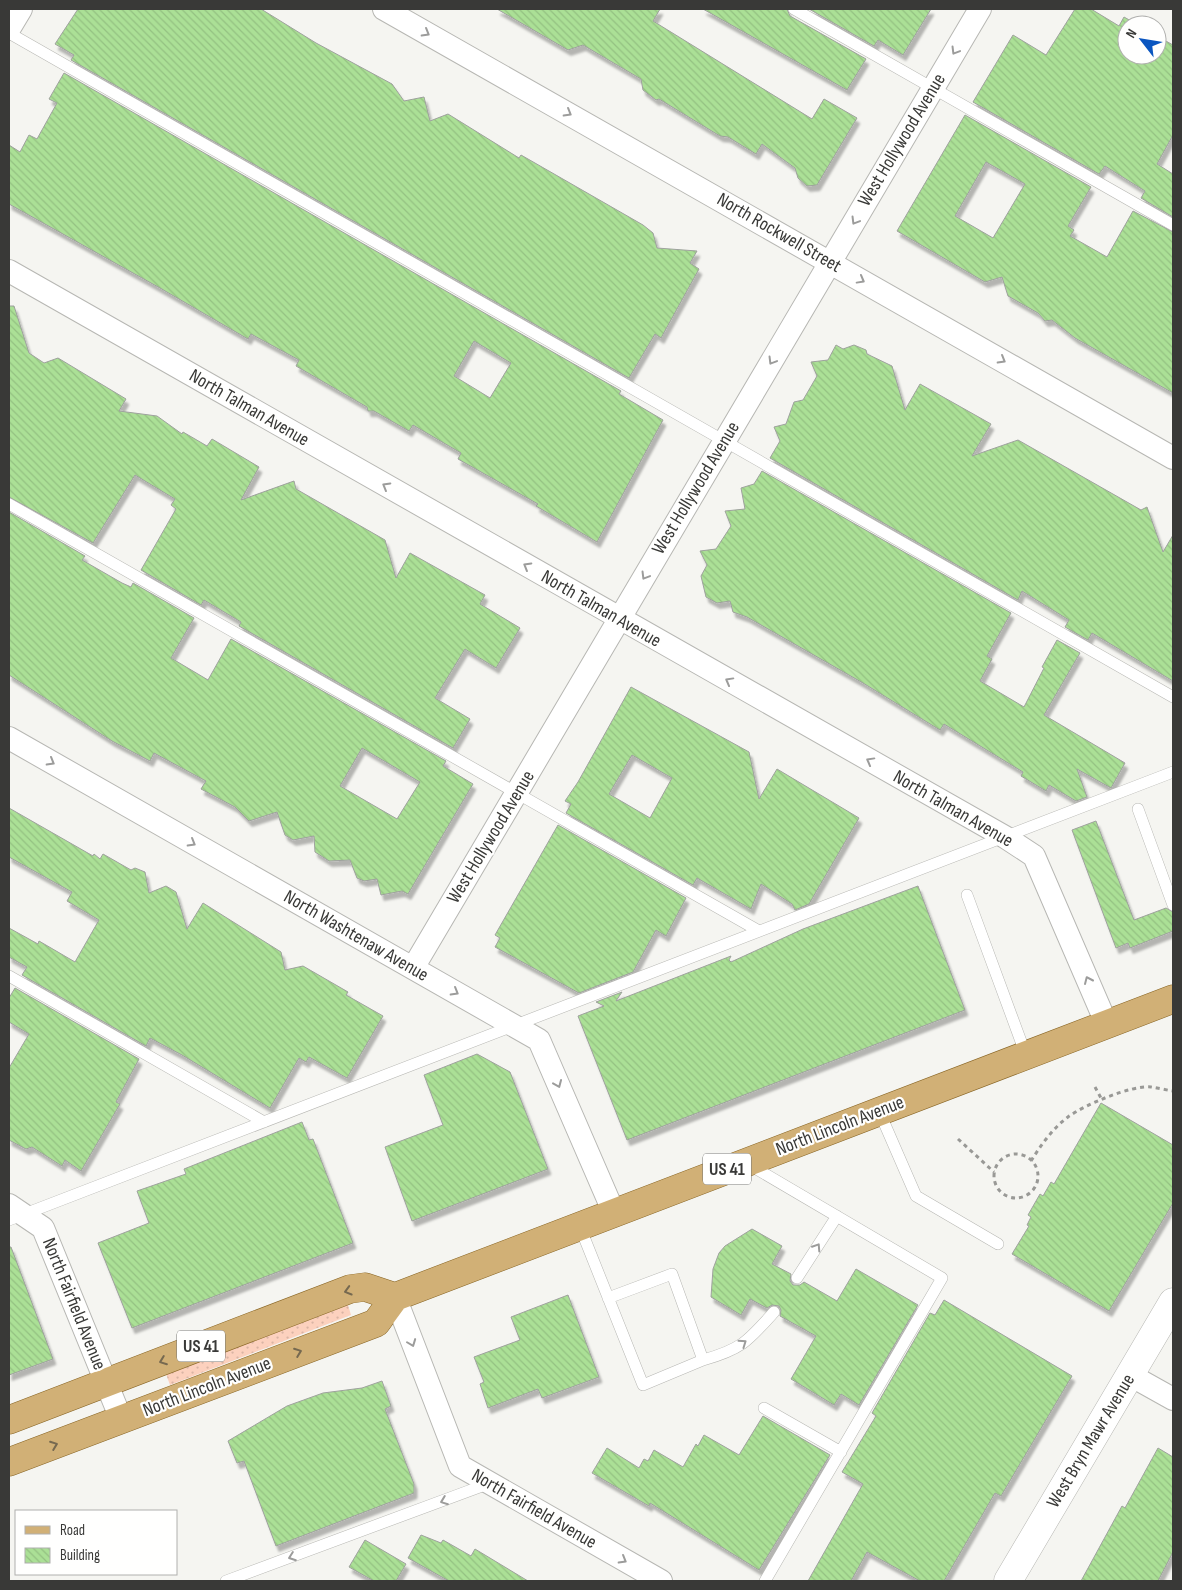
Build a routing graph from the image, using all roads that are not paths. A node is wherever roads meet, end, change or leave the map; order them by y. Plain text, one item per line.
1 (21, 9) edge
2 (384, 9) edge
3 (794, 9) edge
4 (980, 9) edge
5 (9, 31) edge
6 (933, 88) junction
7 (1173, 225) edge
8 (830, 263) junction
9 (9, 271) edge
10 (725, 441) junction
11 (1173, 458) edge
12 (9, 504) edge
13 (619, 619) junction
14 (1173, 697) edge
15 (9, 738) edge
16 (1173, 772) edge
17 (517, 793) junction
18 (1138, 809) dead end
19 (1005, 837) junction
20 (967, 896) dead end
21 (1173, 905) edge
22 (759, 931) junction
23 (413, 968) junction
24 (9, 976) edge
25 (1173, 999) edge
26 (1107, 1024) junction
27 (513, 1026) junction
28 (1026, 1055) junction
29 (879, 1111) junction
30 (264, 1122) junction
31 (744, 1162) junction
32 (14, 1213) edge
33 (614, 1213) junction
34 (837, 1216) junction
35 (580, 1227) junction
36 (998, 1244) dead end
37 (797, 1278) dead end
38 (394, 1297) junction
39 (608, 1298) junction
40 (1173, 1302) edge
41 (774, 1312) dead end
42 (703, 1360) junction
43 (1130, 1375) junction
44 (106, 1382) junction
45 (1173, 1399) edge
46 (764, 1408) dead end
47 (121, 1419) junction
48 (9, 1420) edge
49 (841, 1452) junction
50 (9, 1462) edge
51 (490, 1483) junction
52 (226, 1581) edge
53 (661, 1581) edge
54 (765, 1581) edge
55 (1008, 1581) edge

1 - 5 street
2 -> 8 street, North Rockwell Street
3 - 6 lane
4 -> 6 street, West Hollywood Avenue
5 - 10 lane
6 - 7 lane
6 -> 8 street, West Hollywood Avenue
8 -> 10 street, West Hollywood Avenue
8 -> 11 street, North Rockwell Street
13 -> 9 street, North Talman Avenue
10 -> 13 street, West Hollywood Avenue
10 - 14 lane
12 - 17 lane
13 - 17 street, West Hollywood Avenue
19 -> 13 street, North Talman Avenue
15 -> 23 street, North Washtenaw Avenue
16 - 19 lane
17 - 22 lane
17 - 23 street, West Hollywood Avenue
18 - 21 lane
19 - 22 lane
26 -> 19 street, North Talman Avenue
20 - 28 lane
22 - 27 lane
23 -> 27 street, North Washtenaw Avenue
24 - 30 lane
25 - 26 main road, North Lincoln Avenue / US 41
26 - 28 main road, North Lincoln Avenue / US 41
27 - 30 lane
27 -> 33 street, North Washtenaw Avenue
28 - 29 main road, North Lincoln Avenue / US 41
29 - 31 main road, North Lincoln Avenue / US 41
29 - 36 lane
30 - 32 lane
31 - 33 main road, North Lincoln Avenue / US 41
31 - 34 lane
32 - 44 street, North Fairfield Avenue
33 - 35 main road, North Lincoln Avenue / US 41
37 -> 34 lane
34 - 49 lane
35 - 38 main road, North Lincoln Avenue / US 41
35 - 39 lane
38 -> 44 main road, US 41
47 -> 38 main road, North Lincoln Avenue / US 41
38 -> 51 street, North Fairfield Avenue
39 - 42 lane
39 - 42 lane
40 - 43 street, West Bryn Mawr Avenue
42 -> 41 lane
43 - 45 street
43 - 55 street, West Bryn Mawr Avenue
44 - 47 street, North Fairfield Avenue
44 - 48 main road, US 41
46 - 49 lane
50 -> 47 main road, North Lincoln Avenue / US 41
49 - 54 lane
51 -> 52 lane
51 -> 53 street, North Fairfield Avenue

